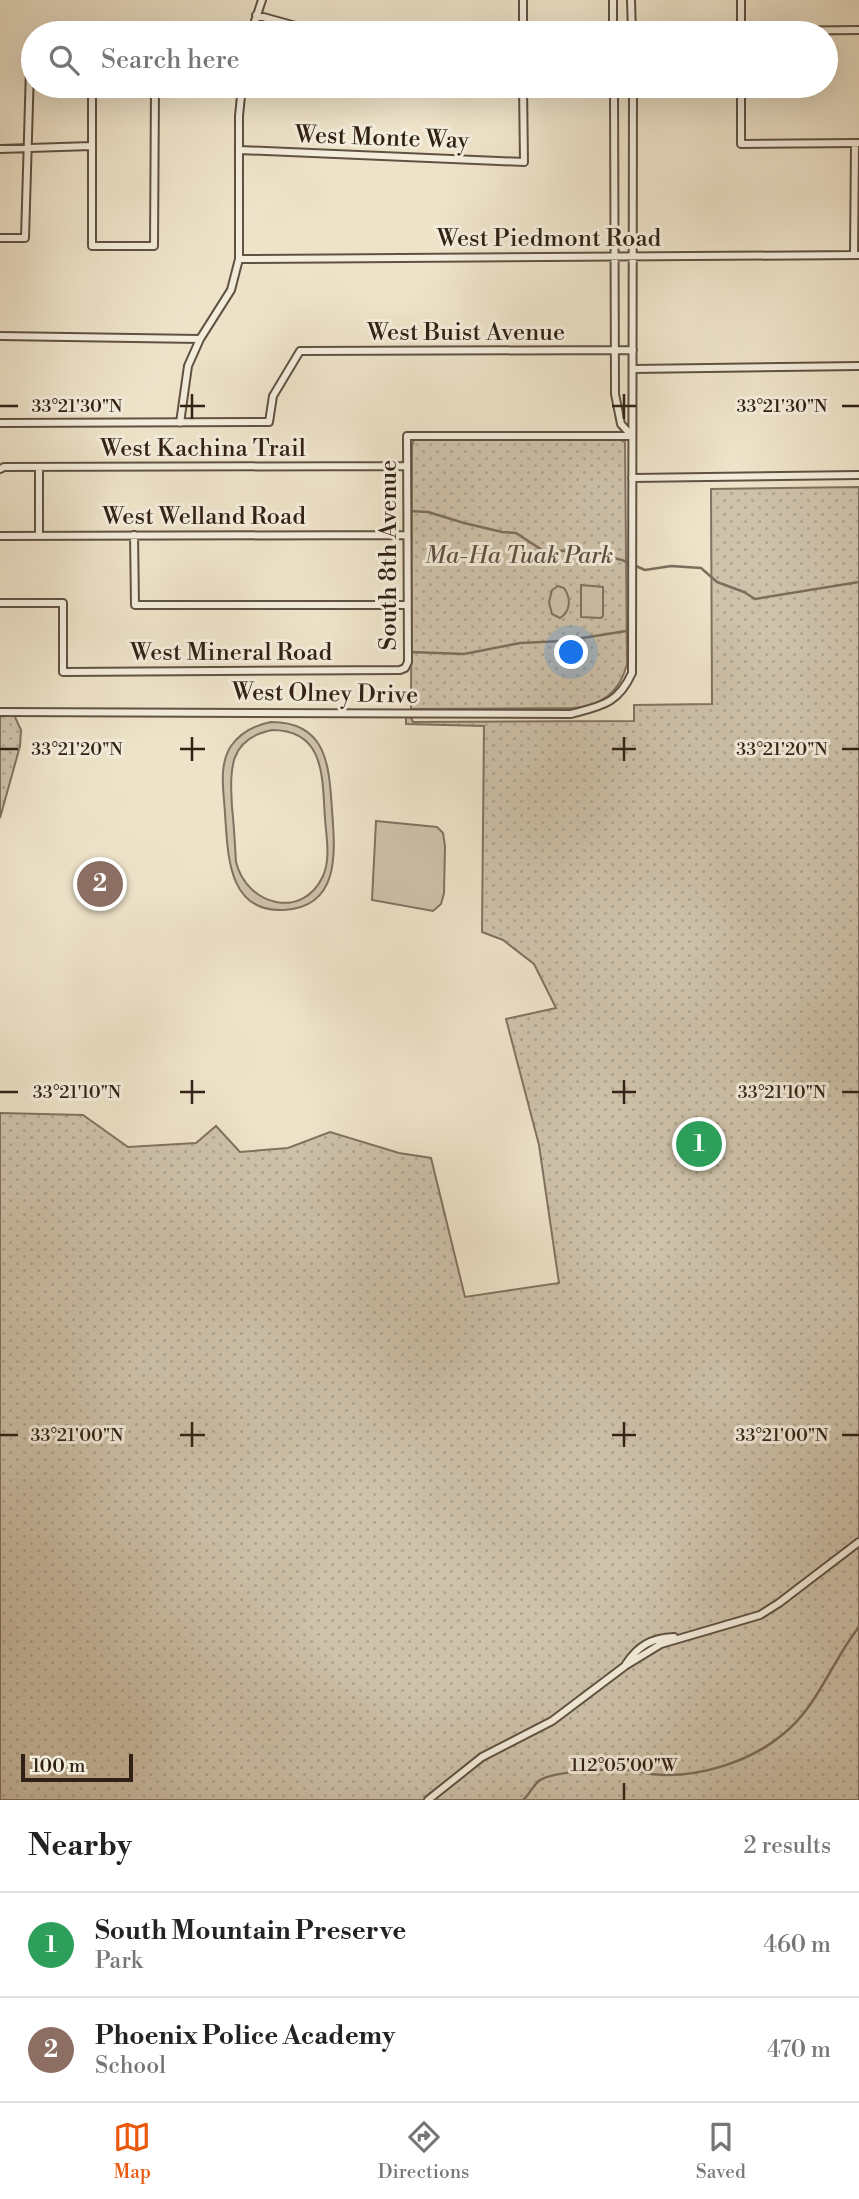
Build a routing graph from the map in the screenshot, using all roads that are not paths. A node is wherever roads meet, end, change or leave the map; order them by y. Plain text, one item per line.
1 (262, 0) edge
2 (523, 0) edge
3 (613, 0) edge
4 (631, 0) edge
5 (741, 0) edge
6 (256, 15) junction
7 (254, 21) edge
8 (278, 21) edge
9 (523, 21) edge
10 (613, 21) edge
11 (632, 21) edge
12 (741, 21) edge
13 (838, 30) edge
14 (859, 30) edge
15 (30, 98) edge
16 (92, 98) edge
17 (155, 98) edge
18 (242, 98) edge
19 (523, 98) edge
20 (614, 98) edge
21 (632, 98) edge
22 (741, 98) edge
23 (857, 143) edge
24 (91, 146) junction
25 (28, 148) junction
26 (0, 149) edge
27 (240, 150) junction
28 (0, 238) edge
29 (857, 255) edge
30 (633, 257) junction
31 (239, 258) junction
32 (615, 258) junction
33 (0, 336) edge
34 (200, 339) junction
35 (615, 350) junction
36 (633, 351) junction
37 (859, 366) edge
38 (632, 369) junction
39 (180, 422) junction
40 (0, 423) edge
41 (632, 436) junction
42 (407, 466) junction
43 (39, 467) junction
44 (0, 469) edge
45 (859, 475) edge
46 (632, 478) junction
47 (39, 535) junction
48 (134, 535) junction
49 (407, 535) junction
50 (0, 536) edge
51 (0, 603) edge
52 (407, 605) junction
53 (400, 670) joint
54 (0, 712) edge
55 (859, 1542) edge
56 (428, 1800) edge

1 - 6 street
2 - 9 street
3 - 10 street
4 - 11 street
5 - 12 street
6 - 7 street
6 - 8 street
13 - 14 street
15 - 25 street
16 - 24 street
17 - 24 street
18 - 27 street
19 - 27 street, West Monte Way
20 - 32 street
21 - 30 street
22 - 23 street
23 - 29 street
24 - 25 street
25 - 26 street
25 - 28 street
27 - 31 street
29 - 30 street, West Piedmont Road
30 - 32 street, West Piedmont Road
30 - 36 street
31 - 32 street, West Piedmont Road
31 - 34 street
32 - 35 street
33 - 34 street
34 - 39 street
35 - 36 street, West Buist Avenue
35 - 39 street, West Buist Avenue
35 - 41 street
36 - 38 street
37 - 38 street
38 - 41 street
39 - 40 street
41 - 42 street, South 8th Avenue
41 - 46 street
42 - 43 street, West Kachina Trail
42 - 49 street, South 8th Avenue
43 - 44 street, West Kachina Trail
43 - 47 street
45 - 46 street
46 - 54 street, West Olney Drive
47 - 48 street, West Welland Road
47 - 50 street, West Welland Road
48 - 49 street, West Welland Road
48 - 52 street
49 - 52 street, South 8th Avenue
51 - 53 street, West Mineral Road
52 - 53 street, South 8th Avenue
55 - 56 street

